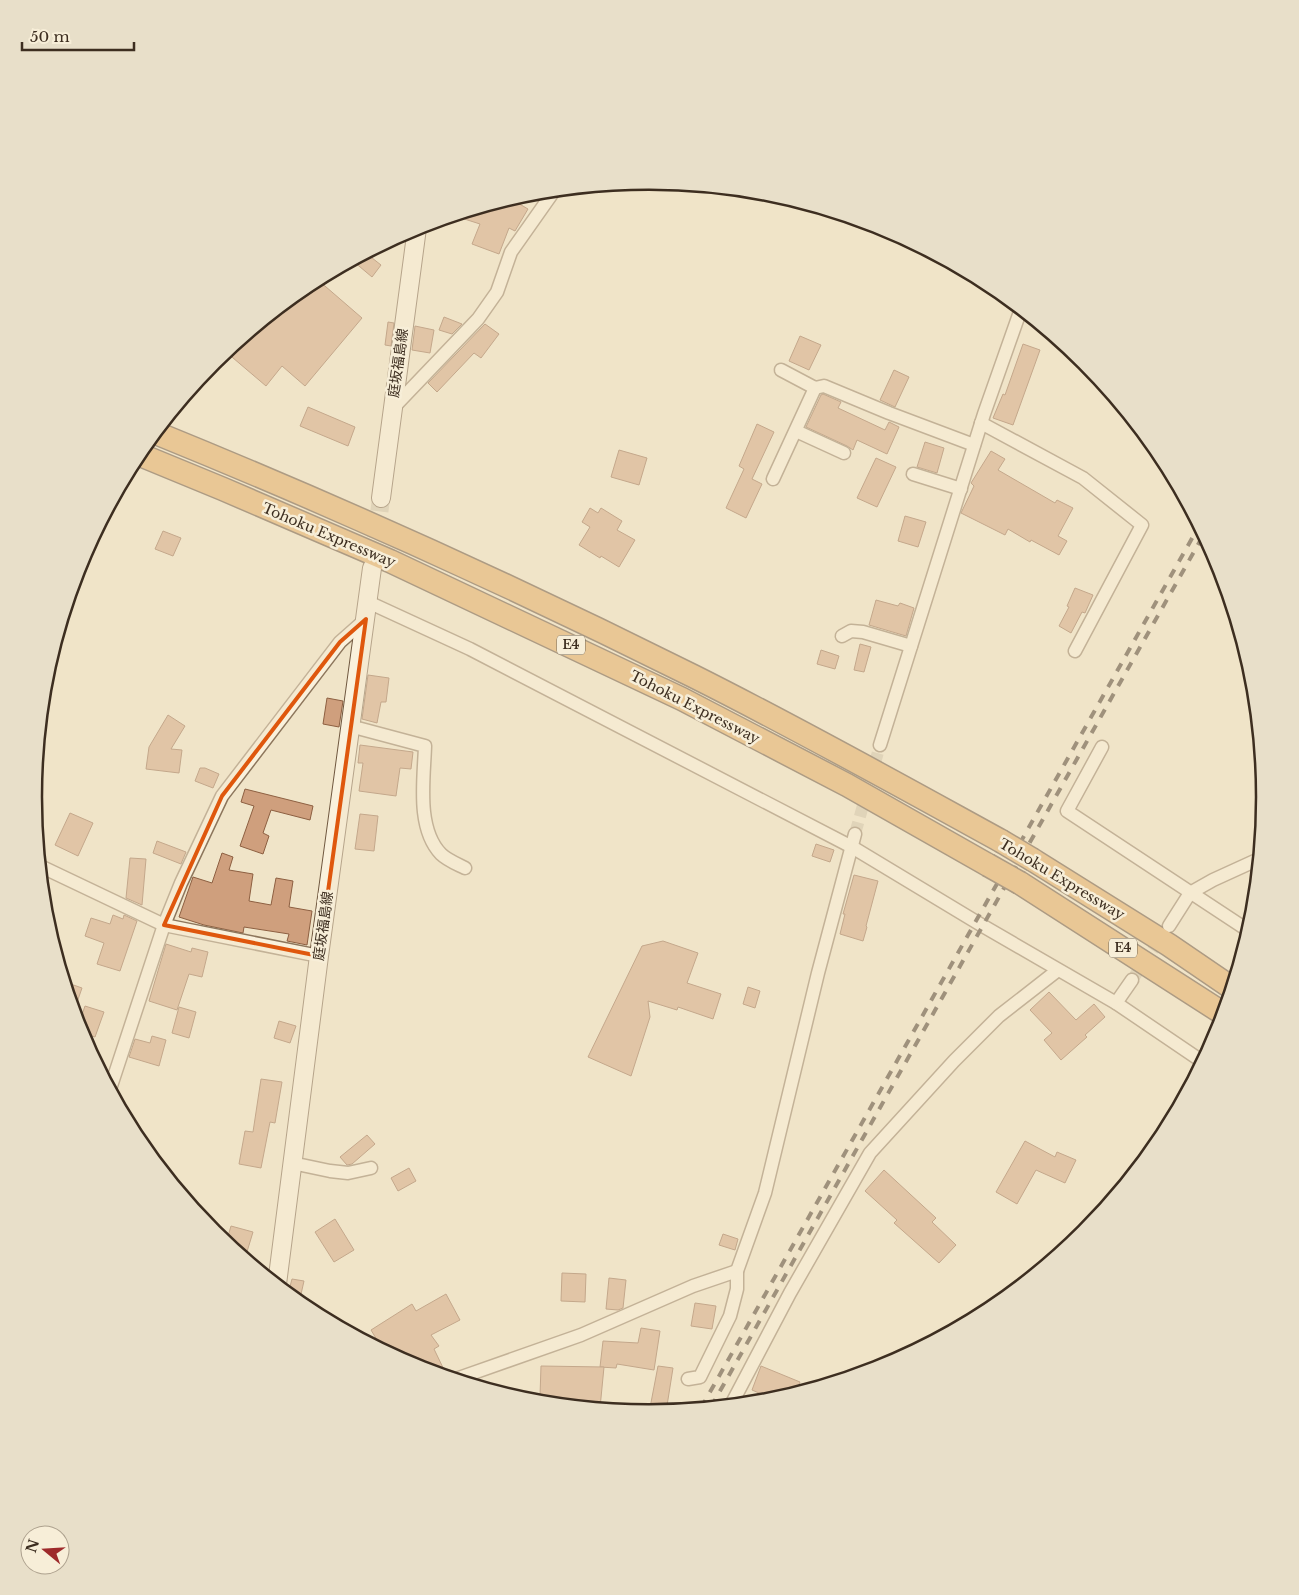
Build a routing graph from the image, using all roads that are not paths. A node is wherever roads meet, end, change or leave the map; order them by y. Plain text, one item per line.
1 (547, 200) edge
2 (416, 238) edge
3 (1019, 316) edge
4 (781, 370) dead end
5 (815, 388) junction
6 (392, 409) junction
7 (981, 423) junction
8 (796, 431) junction
9 (162, 436) edge
10 (974, 445) junction
11 (844, 453) dead end
12 (147, 458) edge
13 (913, 474) dead end
14 (774, 479) dead end
15 (961, 489) junction
16 (381, 498) tunnel mouth
17 (372, 568) tunnel mouth
18 (367, 611) junction
19 (842, 636) dead end
20 (911, 646) junction
21 (1075, 651) dead end
22 (350, 726) junction
23 (880, 745) tunnel mouth
24 (1102, 747) dead end
25 (855, 834) tunnel mouth
26 (852, 847) junction
27 (1253, 862) edge
28 (465, 868) dead end
29 (47, 869) edge
30 (1190, 892) junction
31 (164, 925) junction
32 (1169, 926) tunnel mouth
33 (1243, 927) edge
34 (319, 956) junction
35 (1058, 970) junction
36 (1132, 980) tunnel mouth
37 (1227, 984) edge
38 (1116, 1003) junction
39 (1218, 1010) edge
40 (1197, 1058) edge
41 (113, 1080) edge
42 (292, 1163) junction
43 (371, 1168) dead end
44 (737, 1271) junction
45 (278, 1277) edge
46 (466, 1376) edge
47 (688, 1379) dead end
48 (735, 1398) edge

1 - 6 street
2 - 6 main road, 庭坂福島線
3 - 7 street
4 - 5 street
5 - 8 street
5 - 10 street
6 - 16 main road, 庭坂福島線
7 - 10 street
7 - 21 street
8 - 11 street
8 - 14 street
9 - 37 highway, Tohoku Expressway / E4, bridge
10 - 15 street
12 - 39 highway, Tohoku Expressway / E4, bridge
13 - 15 street
15 - 20 street
17 - 18 main road, 庭坂福島線
18 - 22 main road, 庭坂福島線
18 - 26 street
18 - 31 street
19 - 20 street
20 - 23 street
22 - 28 street
22 - 34 main road, 庭坂福島線
24 - 30 street
25 - 26 street
26 - 35 street
26 - 44 street
27 - 30 street
29 - 31 street
30 - 32 street
30 - 33 street
31 - 34 street
31 - 41 street
34 - 42 main road, 庭坂福島線
35 - 38 street
35 - 48 street
36 - 38 street
38 - 40 street
42 - 43 street
42 - 45 main road, 庭坂福島線
44 - 46 street
44 - 47 street

